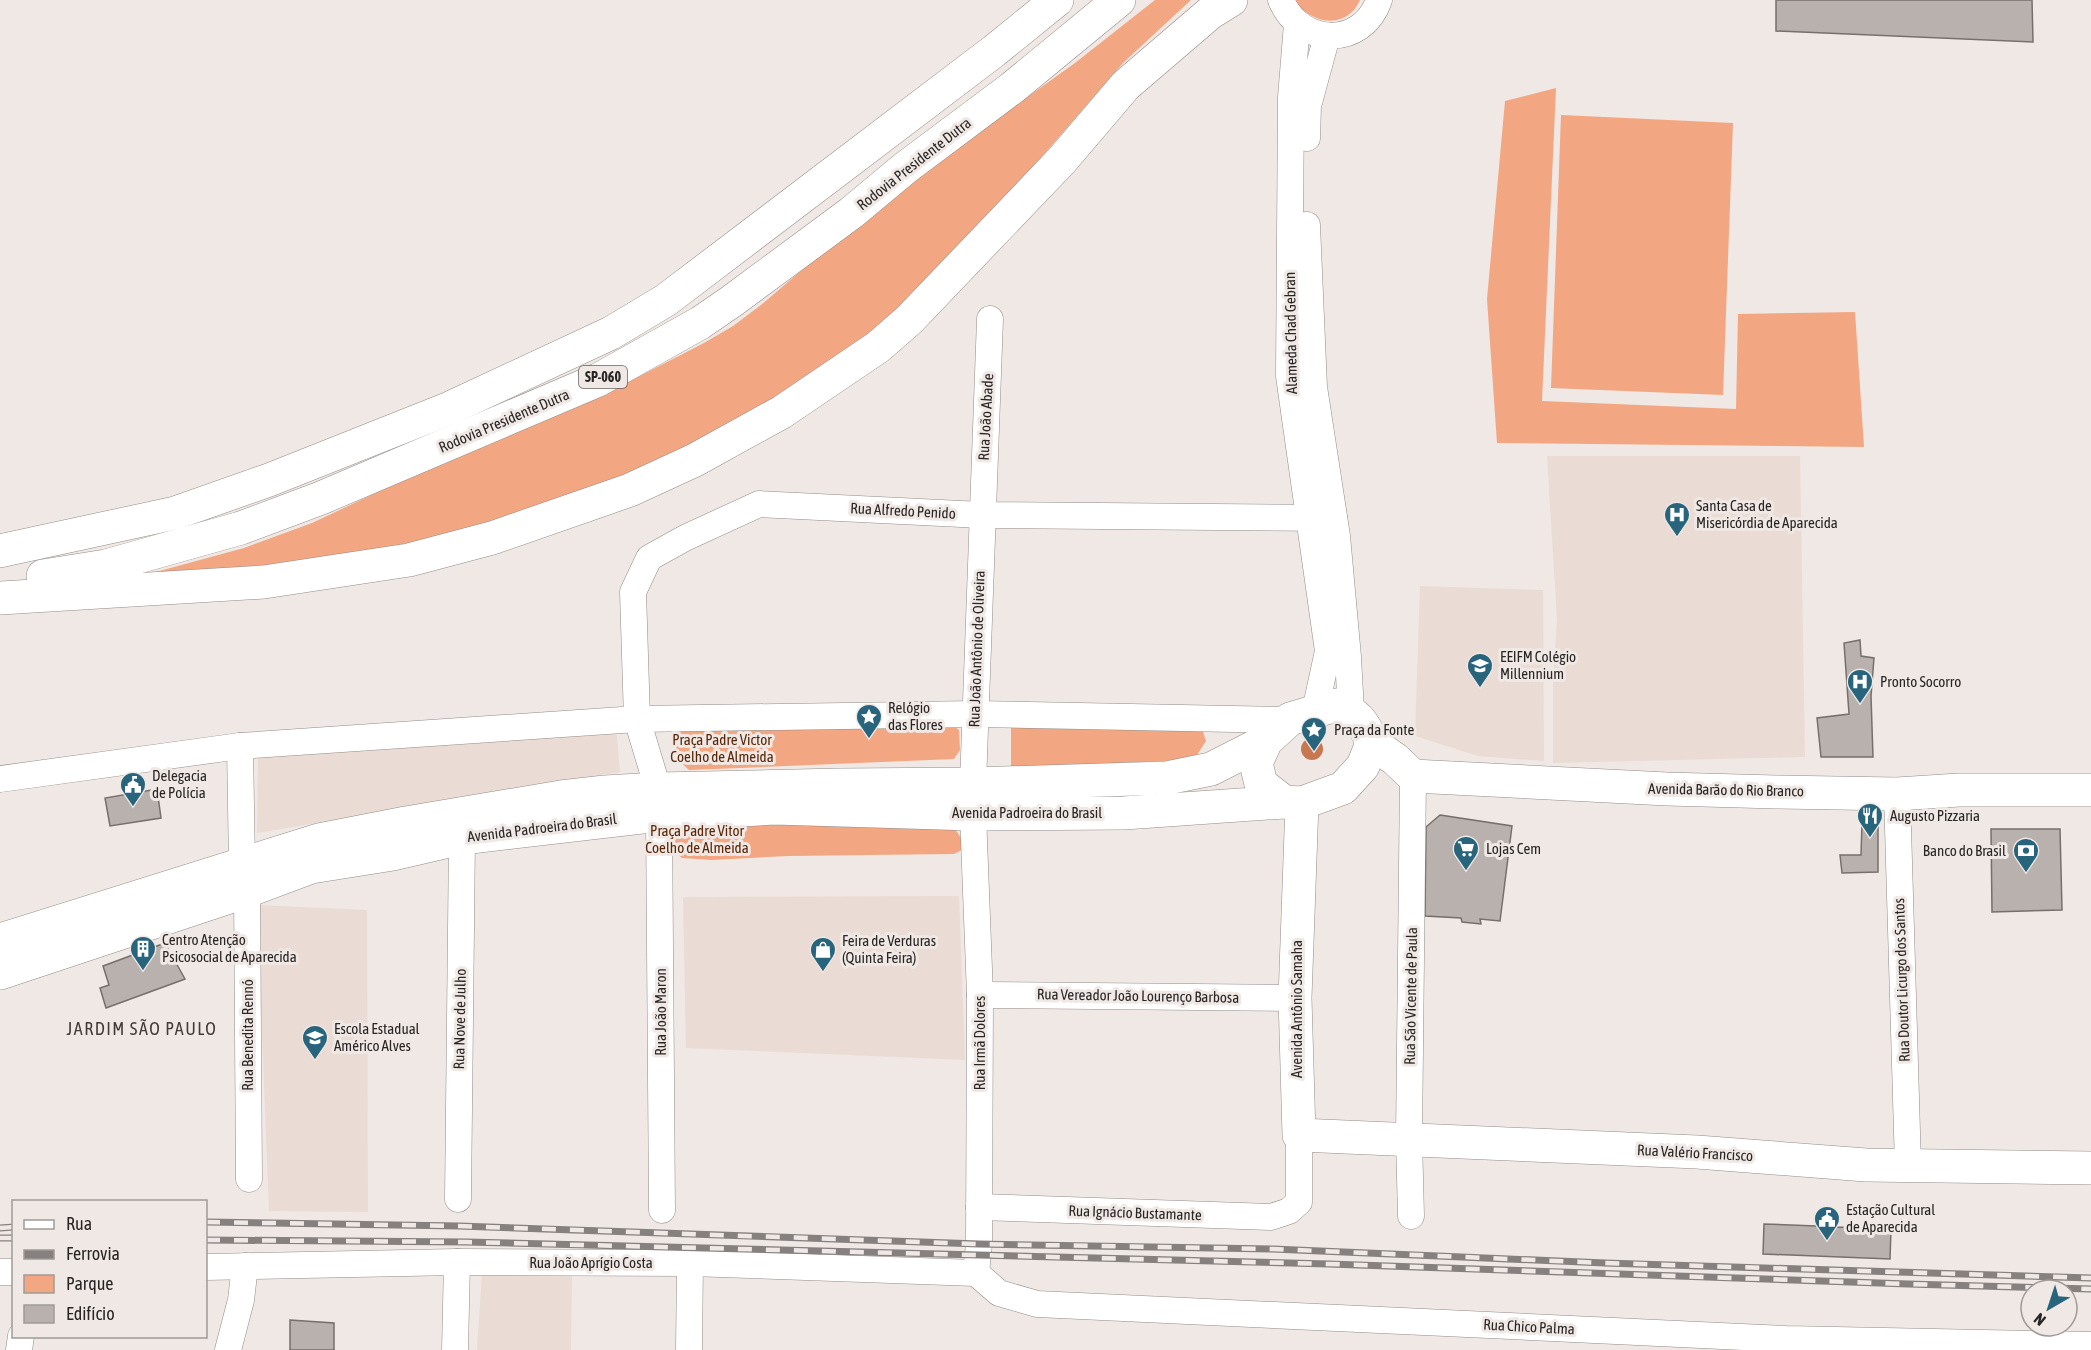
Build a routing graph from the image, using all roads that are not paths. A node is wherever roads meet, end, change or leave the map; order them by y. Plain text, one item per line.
1 (1057, 0) edge
2 (1119, 0) edge
3 (1231, 0) edge
4 (1281, 0) edge
5 (1379, 0) edge
6 (1297, 24) junction
7 (1327, 36) junction
8 (1298, 214) junction
9 (990, 319) dead end
10 (982, 515) junction
11 (1321, 518) junction
12 (0, 551) edge
13 (0, 581) edge
14 (0, 598) edge
15 (1351, 712) junction
16 (975, 714) junction
17 (637, 719) junction
18 (1290, 724) junction
19 (1372, 743) junction
20 (240, 746) junction
21 (1413, 776) junction
22 (0, 779) edge
23 (2091, 790) edge
24 (1897, 794) junction
25 (973, 799) junction
26 (658, 802) junction
27 (1293, 803) junction
28 (462, 838) junction
29 (245, 878) junction
30 (0, 940) edge
31 (0, 973) edge
32 (980, 995) junction
33 (1295, 998) junction
34 (1299, 1135) junction
35 (1409, 1139) junction
36 (1908, 1166) junction
37 (2091, 1168) edge
38 (249, 1179) dead end
39 (458, 1199) dead end
40 (979, 1208) junction
41 (662, 1210) dead end
42 (1289, 1211) joint
43 (1411, 1216) dead end
44 (457, 1262) junction
45 (690, 1263) junction
46 (245, 1266) junction
47 (207, 1267) edge
48 (976, 1273) junction
49 (2091, 1345) edge
50 (228, 1350) edge
51 (455, 1350) edge
52 (689, 1350) edge

1 - 12 main road, SP-060
2 - 13 main road, Rodovia Presidente Dutra / SP-060
3 - 14 main road
4 - 6 street
5 - 7 street
6 - 7 street
6 - 8 street, Alameda Chad Gebran
7 - 8 street, Alameda Chad Gebran
8 - 11 street, Alameda Chad Gebran
9 - 10 street, Rua João Abade
10 - 11 street, Rua Alfredo Penido
10 - 16 street, Rua João Antônio de Oliveira
10 - 17 street, Rua Alfredo Penido
11 - 15 street, Alameda Chad Gebran
11 - 18 street, Alameda Chad Gebran
15 - 18 main road
15 - 19 main road
16 - 17 street
16 - 18 street
16 - 25 street, Rua João Antônio de Oliveira
17 - 20 street
17 - 26 street, Rua João Maron
18 - 25 main road, Avenida Padroeira do Brasil
18 - 27 main road
19 - 21 main road
19 - 27 main road
20 - 22 street
20 - 29 street, Rua Benedita Rennó
21 - 24 main road, Avenida Barão do Rio Branco
21 - 35 street, Rua São Vicente de Paula
23 - 24 main road, Avenida Barão do Rio Branco
24 - 36 street, Rua Doutor Licurgo dos Santos
25 - 26 main road, Avenida Padroeira do Brasil
25 - 27 main road, Avenida Padroeira do Brasil
25 - 32 street, Rua Irmã Dolores
26 - 28 main road, Avenida Padroeira do Brasil
26 - 29 main road, Avenida Padroeira do Brasil
26 - 41 street, Rua João Maron
27 - 33 main road, Avenida Antônio Samaha
28 - 29 main road, Avenida Padroeira do Brasil
28 - 39 street, Rua Nove de Julho
29 - 30 main road, Avenida Padroeira do Brasil
29 - 31 main road, Avenida Padroeira do Brasil
29 - 38 street, Rua Benedita Rennó
32 - 33 street, Rua Vereador João Lourenço Barbosa
32 - 40 street, Rua Irmã Dolores
33 - 34 main road, Avenida Antônio Samaha
34 - 35 main road, Rua Valério Francisco
34 - 42 street, Avenida Antônio Samaha
35 - 36 main road, Rua Valério Francisco
35 - 43 street, Rua São Vicente de Paula
36 - 37 main road, Rua Valério Francisco
40 - 42 street, Rua Ignácio Bustamante
40 - 48 street, Rua Irmã Dolores
44 - 45 street, Rua João Aprígio Costa
44 - 46 street, Rua João Aprígio Costa
44 - 51 street
45 - 48 street, Rua João Aprígio Costa
45 - 52 street
46 - 47 street, Rua João Aprígio Costa
46 - 50 street
48 - 49 street, Rua Chico Palma

